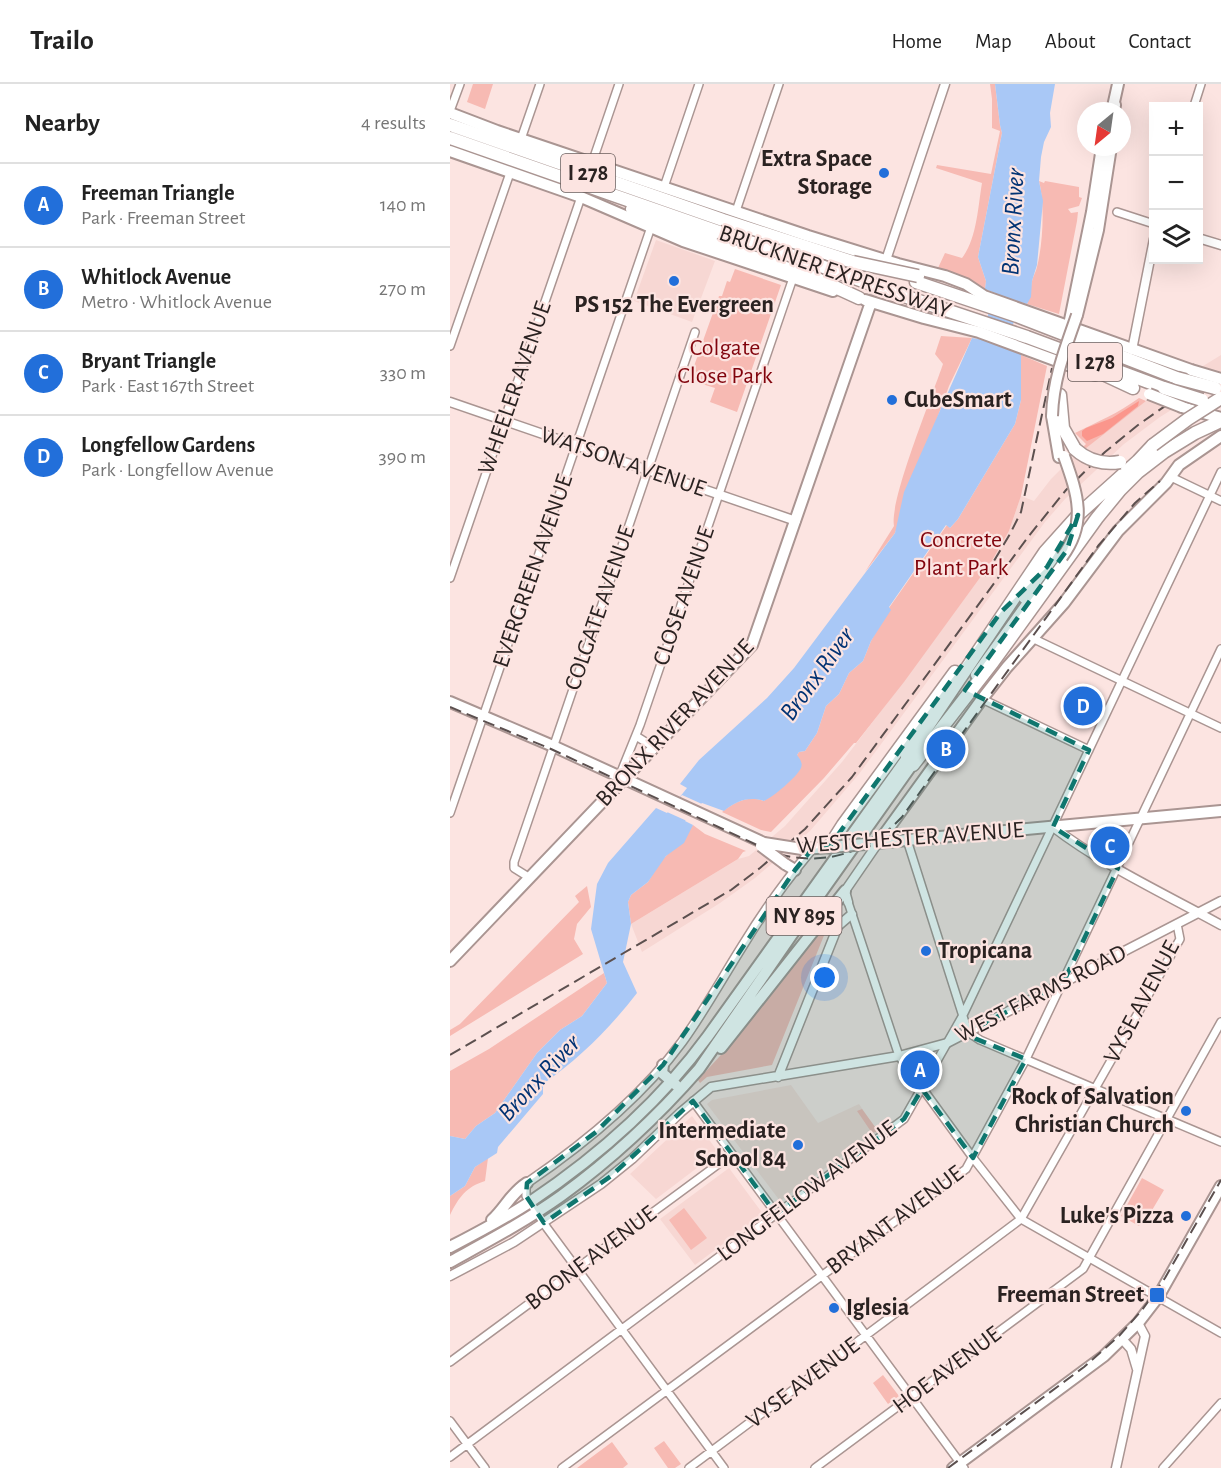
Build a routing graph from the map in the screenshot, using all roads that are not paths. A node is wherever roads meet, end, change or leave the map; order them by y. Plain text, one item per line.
1 (460, 84) edge
2 (540, 84) edge
3 (619, 84) edge
4 (699, 84) edge
5 (779, 84) edge
6 (945, 84) edge
7 (1118, 84) edge
8 (1201, 84) edge
9 (1115, 102) edge
10 (1195, 102) edge
11 (450, 112) edge
12 (451, 129) edge
13 (521, 139) junction
14 (450, 151) edge
15 (1101, 156) edge
16 (1110, 156) edge
17 (592, 163) junction
18 (510, 172) junction
19 (664, 187) junction
20 (581, 197) junction
21 (616, 197) junction
22 (735, 211) junction
23 (1117, 212) dead end
24 (1149, 222) edge
25 (721, 226) junction
26 (651, 227) junction
27 (1203, 240) edge
28 (1221, 245) edge
29 (886, 260) junction
30 (1149, 264) edge
31 (794, 278) junction
32 (984, 299) junction
33 (865, 300) junction
34 (1027, 315) junction
35 (1077, 315) junction
36 (1069, 326) junction
37 (983, 327) junction
38 (695, 332) dead end
39 (1025, 342) junction
40 (450, 346) edge
41 (1132, 350) junction
42 (1133, 388) joint
43 (1220, 389) edge
44 (1060, 394) junction
45 (450, 402) edge
46 (1221, 404) edge
47 (1055, 416) junction
48 (1221, 419) edge
49 (504, 421) junction
50 (1218, 440) edge
51 (576, 445) junction
52 (1153, 446) junction
53 (1066, 454) junction
54 (1141, 465) junction
55 (647, 470) junction
56 (1221, 472) edge
57 (1171, 477) junction
58 (719, 495) junction
59 (1210, 495) junction
60 (1221, 501) edge
61 (796, 521) junction
62 (450, 578) edge
63 (1011, 600) junction
64 (1032, 638) junction
65 (1221, 649) edge
66 (1122, 681) junction
67 (982, 699) junction
68 (450, 702) edge
69 (1190, 713) junction
70 (483, 716) junction
71 (1221, 728) edge
72 (636, 736) junction
73 (553, 746) junction
74 (655, 748) junction
75 (1089, 750) junction
76 (910, 761) junction
77 (621, 778) junction
78 (1221, 811) edge
79 (450, 813) edge
80 (1141, 819) junction
81 (1053, 827) junction
82 (907, 840) junction
83 (759, 843) junction
84 (878, 843) junction
85 (830, 847) junction
86 (807, 849) junction
87 (790, 867) junction
88 (1118, 868) junction
89 (530, 878) junction
90 (846, 896) junction
91 (1221, 901) edge
92 (1198, 913) junction
93 (852, 914) junction
94 (1177, 924) junction
95 (1221, 926) edge
96 (450, 961) edge
97 (1063, 983) junction
98 (963, 1015) junction
99 (1221, 1022) edge
100 (968, 1032) junction
101 (947, 1043) junction
102 (899, 1056) junction
103 (1026, 1059) junction
104 (663, 1065) junction
105 (699, 1069) junction
106 (778, 1077) junction
107 (671, 1081) junction
108 (681, 1089) junction
109 (922, 1089) junction
110 (1095, 1089) junction
111 (693, 1101) junction
112 (1166, 1118) junction
113 (1221, 1142) edge
114 (732, 1154) junction
115 (973, 1158) junction
116 (527, 1182) junction
117 (1221, 1186) edge
118 (529, 1202) junction
119 (536, 1212) junction
120 (776, 1214) junction
121 (1021, 1219) junction
122 (544, 1223) junction
123 (484, 1229) junction
124 (450, 1247) edge
125 (1088, 1258) junction
126 (450, 1262) edge
127 (576, 1269) junction
128 (450, 1276) edge
129 (821, 1276) junction
130 (1158, 1297) junction
131 (1138, 1323) junction
132 (622, 1329) junction
133 (1221, 1333) edge
134 (866, 1337) junction
135 (1122, 1339) junction
136 (450, 1362) edge
137 (1137, 1370) junction
138 (666, 1390) junction
139 (911, 1397) junction
140 (1221, 1403) edge
141 (450, 1421) edge
142 (467, 1444) junction
143 (711, 1451) junction
144 (450, 1457) edge
145 (959, 1466) edge
146 (485, 1468) edge
147 (562, 1468) edge
148 (688, 1468) edge
149 (724, 1468) edge
150 (815, 1468) edge
151 (1116, 1468) edge
152 (1163, 1468) edge

1 - 11 street
2 - 13 street
3 - 17 street
4 - 19 street
5 - 22 street
6 - 29 street
7 - 9 main road
8 - 10 street
11 - 13 main road
12 - 21 highway, BRUCKNER EXPRESSWAY / I 278
12 - 25 highway, BRUCKNER EXPRESSWAY / I 278
13 - 17 main road
14 - 18 main road
15 - 36 main road
16 - 35 main road
17 - 19 main road
18 - 20 main road
18 - 40 street
19 - 22 main road
20 - 26 main road
20 - 49 street, WHEELER AVENUE
21 - 25 highway, BRUCKNER EXPRESSWAY / I 278
21 - 33 highway
22 - 29 main road
23 - 24 street
25 - 32 highway, BRUCKNER EXPRESSWAY / I 278, bridge
25 - 37 highway, BRUCKNER EXPRESSWAY / I 278, bridge
26 - 31 main road
26 - 51 street, EVERGREEN AVENUE
27 - 28 street
29 - 32 main road
30 - 41 street
31 - 33 main road
31 - 58 street, CLOSE AVENUE
32 - 34 highway, BRUCKNER EXPRESSWAY / I 278
33 - 37 main road
33 - 61 main road, BRONX RIVER AVENUE
34 - 36 main road
34 - 43 highway, BRUCKNER EXPRESSWAY / I 278, bridge
35 - 44 main road, bridge
35 - 47 main road, bridge
36 - 41 main road
37 - 39 highway, BRUCKNER EXPRESSWAY / I 278
38 - 55 street, COLGATE AVENUE
39 - 42 highway
39 - 46 highway, BRUCKNER EXPRESSWAY / I 278, bridge
41 - 43 main road, bridge
42 - 48 main road, bridge
43 - 52 highway, NY 895, bridge
44 - 47 main road
44 - 53 highway
45 - 49 street, WATSON AVENUE
47 - 53 main road
48 - 54 highway, NY 895
49 - 51 street, WATSON AVENUE
49 - 62 street, WHEELER AVENUE
50 - 57 main road
51 - 55 street, WATSON AVENUE
51 - 70 street, EVERGREEN AVENUE
52 - 53 highway, bridge
52 - 54 highway, NY 895
53 - 76 main road, bridge
54 - 63 highway, NY 895
54 - 76 highway, NY 895
55 - 58 street, WATSON AVENUE
55 - 73 street, COLGATE AVENUE
56 - 59 street, LONGFELLOW AVENUE
57 - 59 street
57 - 64 main road
58 - 61 street, WATSON AVENUE
58 - 72 street, CLOSE AVENUE
59 - 60 street
59 - 66 street, LONGFELLOW AVENUE
61 - 74 main road, BRONX RIVER AVENUE
63 - 76 highway, NY 895
63 - 85 highway
64 - 66 street
64 - 67 main road
65 - 69 street, BRYANT AVENUE
66 - 69 street
66 - 75 street, LONGFELLOW AVENUE
67 - 75 street
67 - 84 main road
68 - 70 main road, WESTCHESTER AVENUE
69 - 71 street
69 - 80 street, BRYANT AVENUE
70 - 73 main road, WESTCHESTER AVENUE
70 - 79 street, EVERGREEN AVENUE
72 - 74 street
72 - 77 street, CLOSE AVENUE
73 - 77 main road, WESTCHESTER AVENUE
73 - 89 street, COLGATE AVENUE
74 - 77 main road, BRONX RIVER AVENUE
75 - 81 street, LONGFELLOW AVENUE
76 - 105 main road, NY 895
76 - 107 main road, NY 895
77 - 83 main road, WESTCHESTER AVENUE
77 - 89 main road, BRONX RIVER AVENUE
78 - 80 main road, WESTCHESTER AVENUE
80 - 81 main road, WESTCHESTER AVENUE
80 - 88 street, BRYANT AVENUE
81 - 82 main road, WESTCHESTER AVENUE
81 - 88 street
81 - 98 street, LONGFELLOW AVENUE
82 - 84 main road, WESTCHESTER AVENUE
82 - 98 street
83 - 86 main road, WESTCHESTER AVENUE, bridge
83 - 87 main road, bridge
84 - 85 main road, WESTCHESTER AVENUE, bridge
84 - 90 street
85 - 86 main road, WESTCHESTER AVENUE
86 - 87 street
87 - 104 street
88 - 92 street
88 - 97 street, BRYANT AVENUE
89 - 96 main road, BRONX RIVER AVENUE
90 - 93 street
90 - 105 main road
91 - 92 street, WEST FARMS ROAD
92 - 94 street, WEST FARMS ROAD
92 - 95 street
93 - 102 street
93 - 106 street
94 - 97 street, WEST FARMS ROAD
94 - 110 street, VYSE AVENUE
97 - 100 street, WEST FARMS ROAD
97 - 103 street, BRYANT AVENUE
98 - 100 street
98 - 101 street, LONGFELLOW AVENUE
99 - 112 street, HOE AVENUE
100 - 101 street, WEST FARMS ROAD
100 - 103 street
101 - 102 street, WEST FARMS ROAD
101 - 109 street, LONGFELLOW AVENUE
102 - 106 street, WEST FARMS ROAD
102 - 109 street
103 - 110 street
103 - 115 street, BRYANT AVENUE
104 - 107 main road
104 - 116 street
105 - 108 main road, NY 895
106 - 111 street, WEST FARMS ROAD
107 - 108 main road
107 - 118 main road, NY 895
108 - 119 main road, NY 895
109 - 115 street
109 - 120 street, LONGFELLOW AVENUE
110 - 112 street
110 - 121 street, VYSE AVENUE
111 - 114 street
111 - 122 street, WEST FARMS ROAD
112 - 113 street
112 - 125 street, HOE AVENUE
114 - 120 street
114 - 127 street, BOONE AVENUE
115 - 121 street
115 - 129 street, BRYANT AVENUE
116 - 118 street
116 - 123 main road
117 - 130 main road
118 - 119 street
118 - 123 main road, NY 895
119 - 122 street
119 - 126 main road, NY 895
120 - 129 street
120 - 132 street, LONGFELLOW AVENUE
121 - 125 street
121 - 134 street, VYSE AVENUE
122 - 127 street
122 - 128 street, WEST FARMS ROAD
123 - 124 main road, NY 895
125 - 130 street
125 - 139 street, HOE AVENUE
127 - 132 street
127 - 136 street, BOONE AVENUE
129 - 134 street
129 - 138 street, BRYANT AVENUE
130 - 131 main road
130 - 133 street
131 - 135 main road
131 - 137 street
132 - 138 street
132 - 142 street, LONGFELLOW AVENUE
134 - 139 street
134 - 143 street, VYSE AVENUE
135 - 137 street
135 - 145 main road
137 - 151 street
138 - 143 street
138 - 147 street, BRYANT AVENUE
139 - 145 street
139 - 150 street, HOE AVENUE
140 - 152 street
141 - 142 street
142 - 144 street, LONGFELLOW AVENUE
142 - 146 street
143 - 148 street, VYSE AVENUE
143 - 149 street

